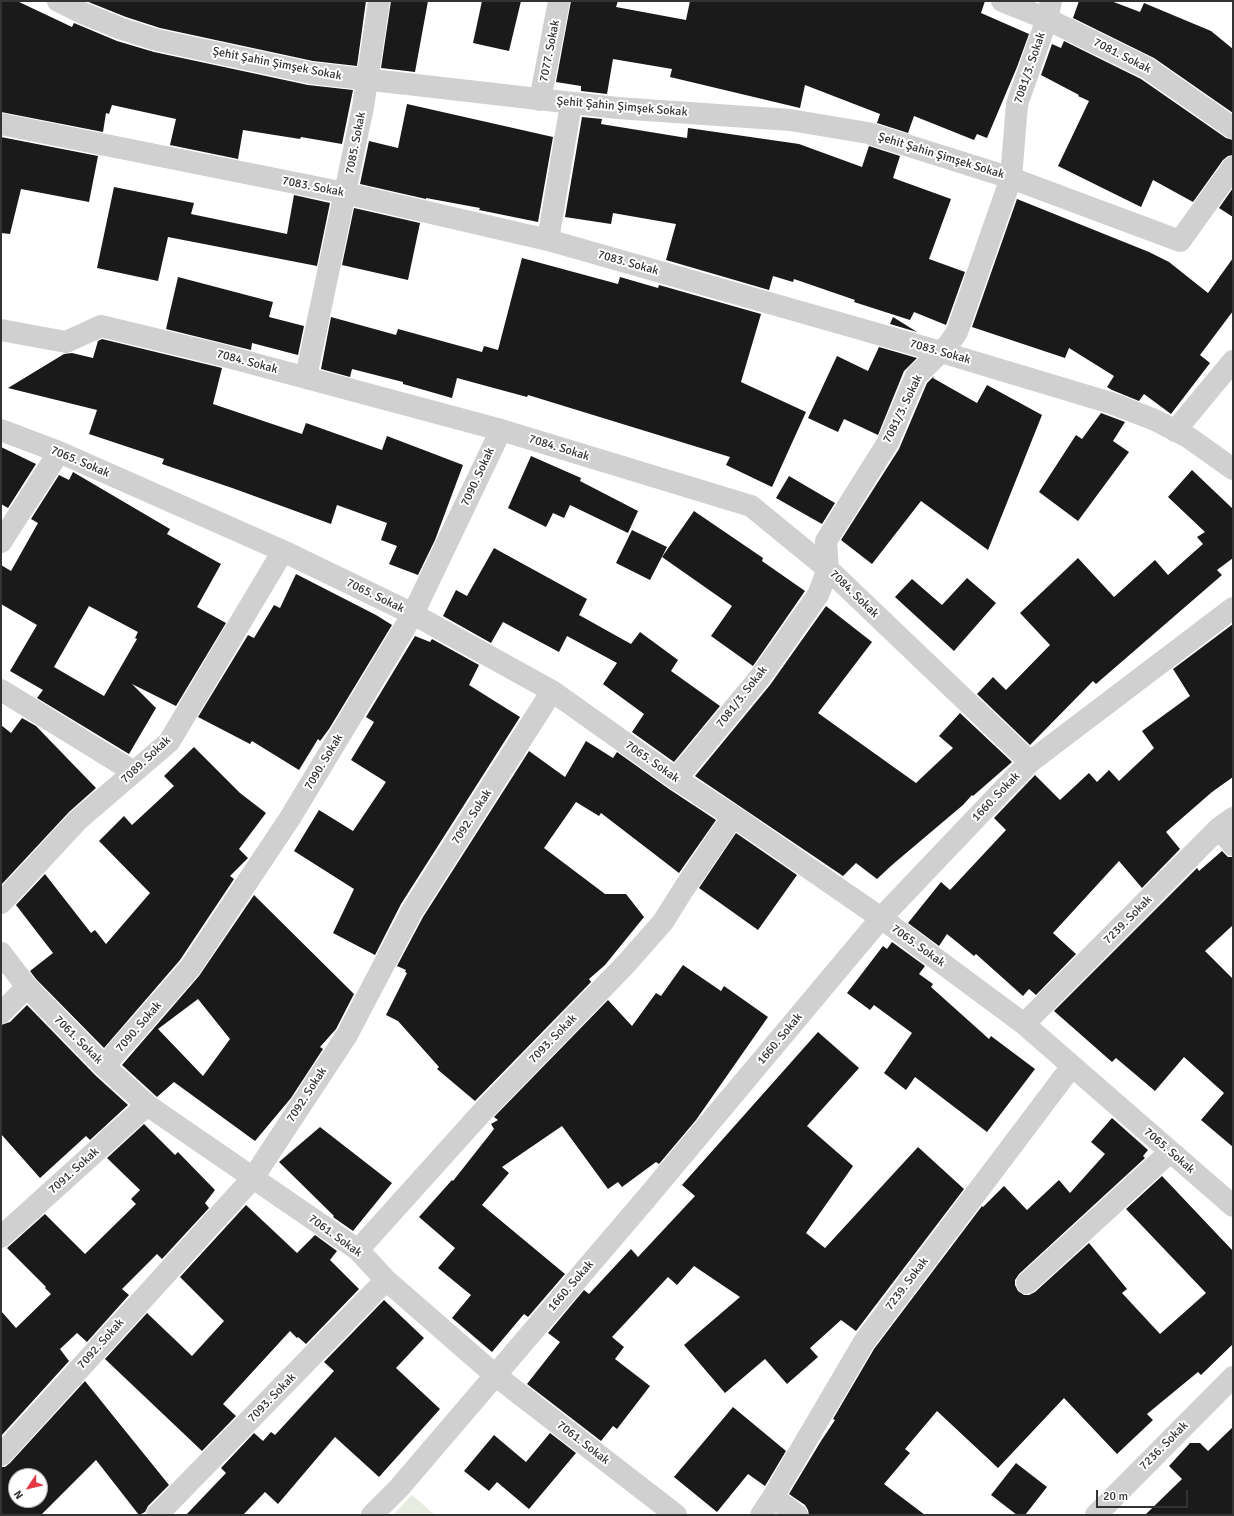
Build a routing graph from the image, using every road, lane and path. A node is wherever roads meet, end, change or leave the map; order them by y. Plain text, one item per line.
1 (58, 1) edge
2 (379, 1) edge
3 (559, 1) edge
4 (1002, 1) edge
5 (1049, 10) edge
6 (367, 80) junction
7 (540, 100) junction
8 (571, 104) junction
9 (1, 124) edge
10 (1233, 128) edge
11 (1233, 168) edge
12 (1011, 178) junction
13 (345, 193) junction
14 (548, 240) junction
15 (1, 330) edge
16 (941, 352) junction
17 (1233, 361) edge
18 (306, 377) junction
19 (1, 430) edge
20 (501, 430) junction
21 (1175, 431) junction
22 (59, 452) junction
23 (1233, 469) edge
24 (1, 542) edge
25 (283, 551) junction
26 (828, 569) junction
27 (1233, 608) edge
28 (413, 614) junction
29 (1, 690) edge
30 (552, 691) junction
31 (1030, 762) junction
32 (134, 772) junction
33 (676, 779) junction
34 (733, 816) junction
35 (1226, 823) edge
36 (1233, 845) edge
37 (1, 903) edge
38 (881, 918) junction
39 (1, 953) edge
40 (26, 987) junction
41 (1, 1013) edge
42 (1024, 1024) junction
43 (104, 1066) junction
44 (1072, 1066) junction
45 (147, 1105) junction
46 (1170, 1152) junction
47 (253, 1178) junction
48 (1233, 1206) edge
49 (1, 1236) edge
50 (358, 1250) junction
51 (386, 1280) junction
52 (1026, 1283) dead end
53 (495, 1375) junction
54 (1233, 1377) edge
55 (1, 1455) edge
56 (773, 1497) junction
57 (157, 1515) edge
58 (372, 1515) edge
59 (676, 1515) edge
60 (761, 1515) edge
61 (797, 1515) edge
62 (1096, 1515) edge

1 - 6 street, Şehit Şahin Şimşek Sokak
2 - 6 street, 7085. Sokak
3 - 7 street, 7077. Sokak
4 - 5 street, 7081. Sokak
5 - 10 street, 7081. Sokak
5 - 12 street, 7081/3. Sokak
6 - 7 street, Şehit Şahin Şimşek Sokak
6 - 13 street, 7085. Sokak
7 - 8 street, Şehit Şahin Şimşek Sokak
8 - 12 street, Şehit Şahin Şimşek Sokak
8 - 14 street
9 - 13 street, 7083. Sokak
11 - 12 street, Şehit Şahin Şimşek Sokak
12 - 16 street, 7081/3. Sokak
13 - 14 street, 7083. Sokak
13 - 18 street, 7085. Sokak
14 - 16 street, 7083. Sokak
15 - 18 street, 7084. Sokak
16 - 21 street, 7083. Sokak
16 - 26 street, 7081/3. Sokak
17 - 21 street
18 - 20 street, 7084. Sokak
19 - 22 street, 7065. Sokak
20 - 26 street, 7084. Sokak
20 - 28 street, 7090. Sokak
21 - 23 street, 7083. Sokak
22 - 24 street
22 - 25 street, 7065. Sokak
25 - 28 street, 7065. Sokak
25 - 32 street, 7089. Sokak
26 - 31 street, 7084. Sokak
26 - 33 street, 7081/3. Sokak
27 - 31 street, 1660. Sokak
28 - 30 street, 7065. Sokak
28 - 43 street, 7090. Sokak
29 - 32 street
30 - 33 street, 7065. Sokak
30 - 47 street, 7092. Sokak
31 - 38 street, 1660. Sokak
32 - 37 street, 7089. Sokak
33 - 34 street, 7065. Sokak
34 - 38 street, 7065. Sokak
34 - 50 street, 7093. Sokak
35 - 36 street
35 - 42 street, 7239. Sokak
38 - 42 street, 7065. Sokak
38 - 53 street, 1660. Sokak
39 - 40 street, 7061. Sokak
40 - 41 street
40 - 43 street, 7061. Sokak
42 - 44 street, 7065. Sokak
43 - 45 street, 7061. Sokak
44 - 46 street, 7065. Sokak
44 - 56 street, 7239. Sokak
45 - 47 street, 7061. Sokak
45 - 49 street, 7091. Sokak
46 - 48 street, 7065. Sokak
46 - 52 street
47 - 50 street, 7061. Sokak
47 - 55 street, 7092. Sokak
50 - 51 street, 7061. Sokak
51 - 53 street, 7061. Sokak
51 - 57 street, 7093. Sokak
53 - 58 street, 1660. Sokak
53 - 59 street, 7061. Sokak
54 - 62 street, 7236. Sokak
56 - 60 street, 7239. Sokak
56 - 61 street

